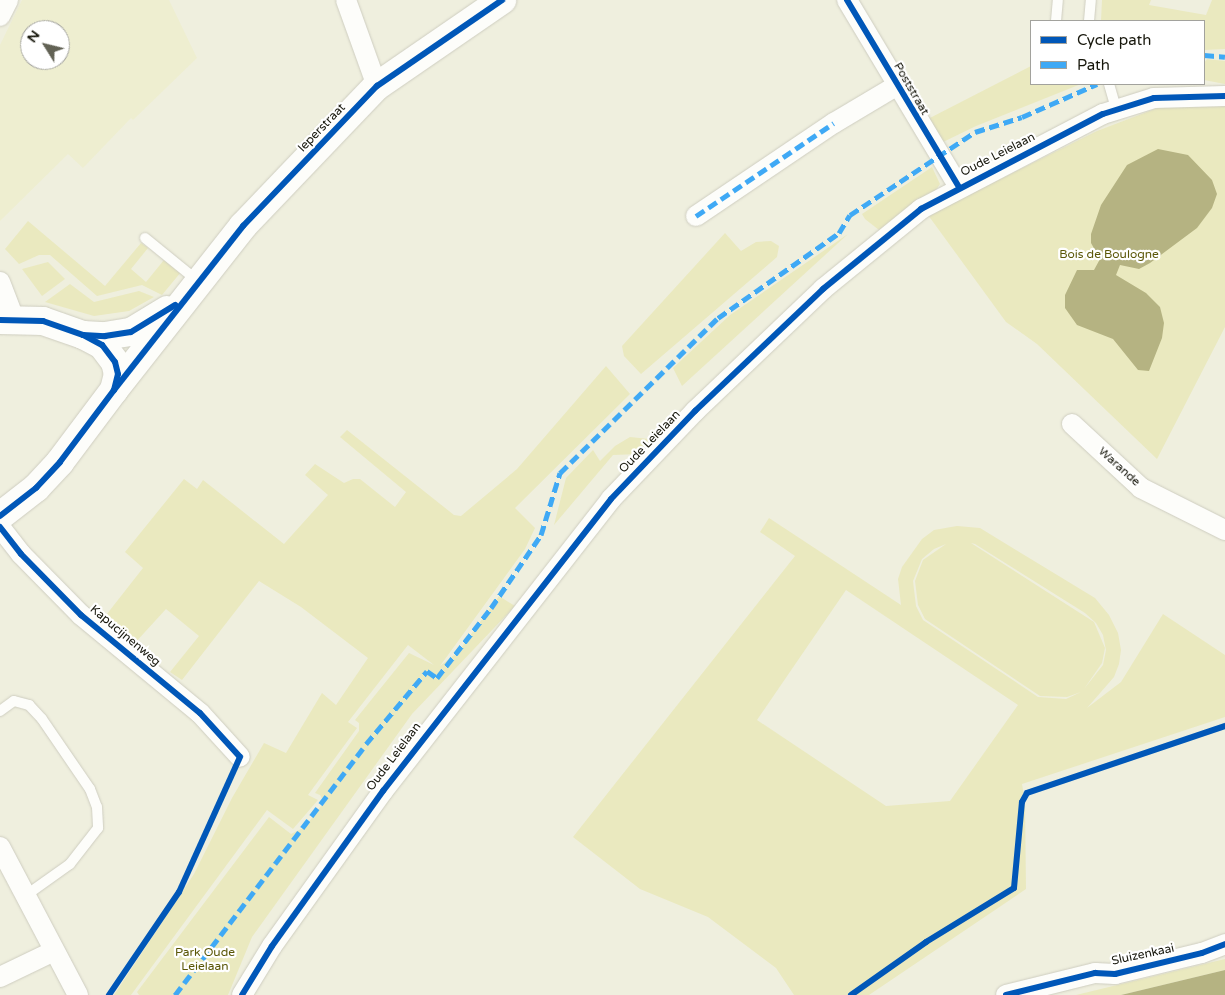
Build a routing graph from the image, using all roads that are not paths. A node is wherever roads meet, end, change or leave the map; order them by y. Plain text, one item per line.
1 (8, 0) edge
2 (346, 0) edge
3 (502, 0) edge
4 (847, 0) edge
5 (1058, 0) edge
6 (1091, 0) edge
7 (0, 16) edge
8 (1056, 20) edge
9 (1090, 20) edge
10 (1109, 85) edge
11 (378, 86) junction
12 (896, 86) junction
13 (1225, 96) edge
14 (1116, 109) junction
15 (959, 187) junction
16 (696, 216) dead end
17 (145, 238) dead end
18 (0, 282) edge
19 (190, 290) junction
20 (7, 319) edge
21 (83, 335) junction
22 (114, 390) junction
23 (1072, 424) dead end
24 (0, 516) edge
25 (0, 527) edge
26 (1225, 530) edge
27 (0, 711) edge
28 (240, 757) dead end
29 (0, 847) edge
30 (26, 896) junction
31 (1225, 944) edge
32 (54, 951) junction
33 (0, 977) edge
34 (78, 995) edge
35 (242, 995) edge
36 (1006, 995) edge

1 - 7 street
2 - 11 street
3 - 11 street, Ieperstraat
4 - 12 street, Poststraat
5 - 8 lane
6 - 9 lane
10 - 14 lane
11 - 19 street, Ieperstraat
12 - 15 street, Poststraat
12 - 16 street, Poststraat
13 - 14 street, Oude Leielaan
14 - 15 street, Oude Leielaan
15 - 35 street, Oude Leielaan
17 - 19 lane
18 - 20 street
19 - 21 street, Ieperstraat
19 - 22 street, Ieperstraat
20 - 21 street, Ieperstraat
21 - 22 street
22 - 24 street, Ieperstraat
23 - 26 street, Warande
25 - 28 street, Kapucijnenweg
27 - 30 lane
29 - 30 street
30 - 32 street
31 - 36 street, Sluizenkaai
32 - 33 street
32 - 34 street

